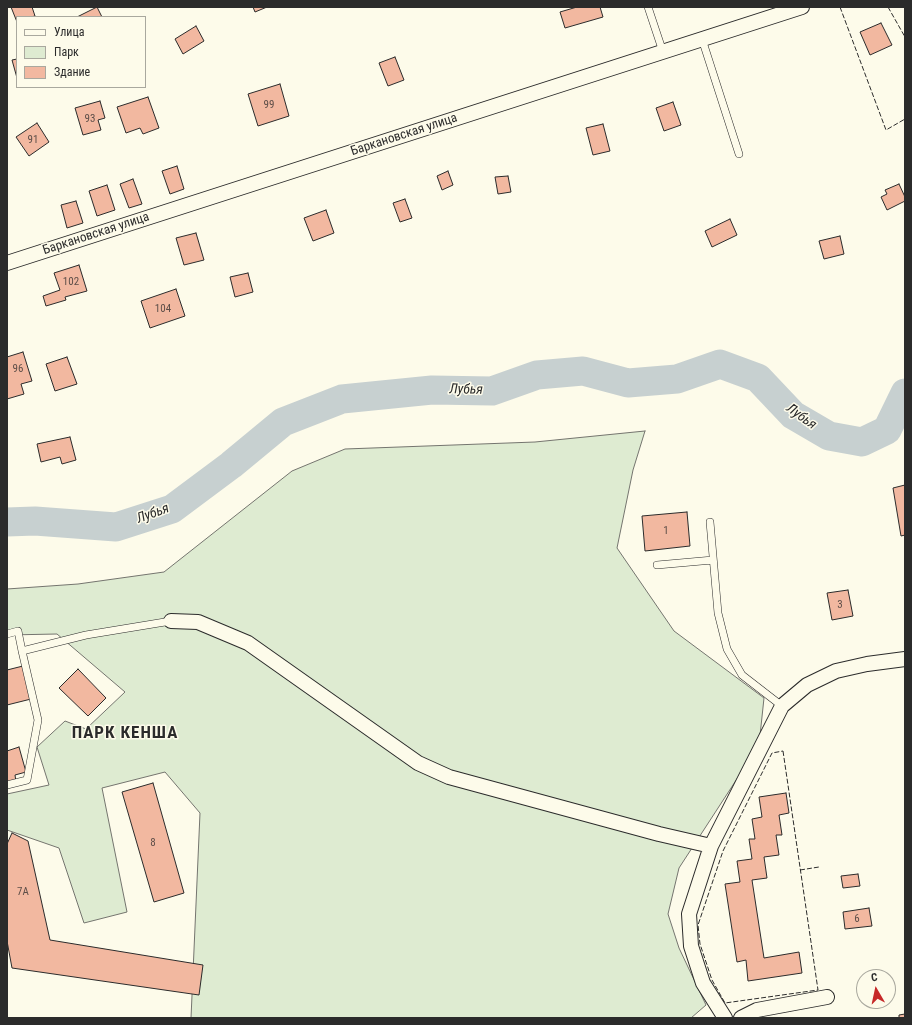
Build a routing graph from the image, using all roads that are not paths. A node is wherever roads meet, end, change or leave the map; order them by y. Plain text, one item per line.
1 (648, 7) edge
2 (802, 7) edge
3 (702, 39) junction
4 (663, 52) junction
5 (739, 154) dead end
6 (7, 263) edge
7 (710, 522) dead end
8 (713, 560) junction
9 (657, 565) dead end
10 (171, 621) joint
11 (7, 634) edge
12 (22, 651) junction
13 (905, 659) edge
14 (782, 706) junction
15 (7, 785) edge
16 (711, 846) junction
17 (827, 997) dead end
18 (725, 1018) edge
19 (741, 1018) edge

1 - 4 lane
2 - 3 street, Баркановская улица
3 - 4 street, Баркановская улица
3 - 5 lane
4 - 6 street, Баркановская улица
7 - 8 lane
8 - 9 lane
8 - 14 lane
10 - 12 lane
10 - 16 street
11 - 12 lane
12 - 15 lane
13 - 14 street
14 - 16 street
16 - 18 street
17 - 19 street

